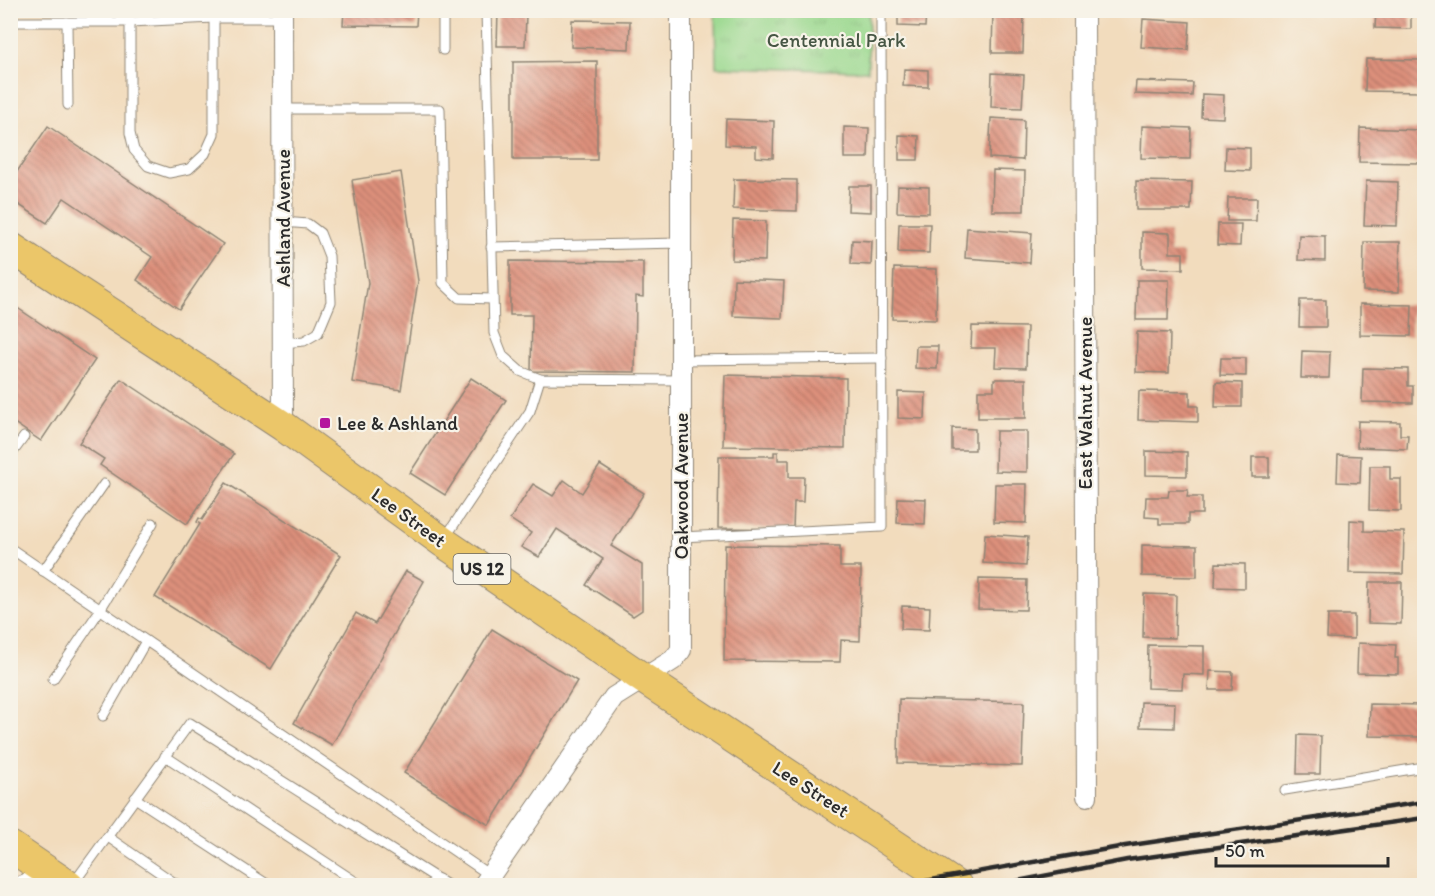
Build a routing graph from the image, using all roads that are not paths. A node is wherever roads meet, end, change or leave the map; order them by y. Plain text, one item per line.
1 (443, 10) edge
2 (486, 10) edge
3 (681, 10) edge
4 (881, 10) edge
5 (1084, 10) edge
6 (282, 14) edge
7 (214, 18) junction
8 (10, 22) edge
9 (67, 22) junction
10 (130, 22) junction
11 (443, 51) dead end
12 (68, 105) dead end
13 (282, 109) junction
14 (283, 222) junction
15 (681, 243) junction
16 (10, 247) edge
17 (491, 247) junction
18 (492, 299) junction
19 (283, 343) junction
20 (882, 358) junction
21 (681, 360) junction
22 (540, 379) junction
23 (681, 380) junction
24 (283, 426) junction
25 (24, 437) dead end
26 (10, 456) edge
27 (104, 484) dead end
28 (153, 523) dead end
29 (681, 537) junction
30 (443, 542) junction
31 (10, 548) edge
32 (43, 570) junction
33 (100, 610) junction
34 (146, 641) junction
35 (53, 679) dead end
36 (644, 680) junction
37 (103, 716) dead end
38 (165, 756) junction
39 (1425, 767) edge
40 (1285, 790) dead end
41 (1087, 796) dead end
42 (135, 798) junction
43 (108, 837) junction
44 (10, 846) edge
45 (439, 879) junction
46 (62, 880) edge
47 (487, 881) edge
48 (10, 885) edge
49 (179, 885) edge
50 (270, 885) edge
51 (362, 885) edge
52 (427, 885) edge
53 (449, 885) edge
54 (957, 885) edge

1 - 11 lane
2 - 17 lane
3 - 15 street, Oakwood Avenue
4 - 20 lane
5 - 41 street, East Walnut Avenue
6 - 7 lane
6 - 13 street, Ashland Avenue
7 - 10 lane
7 - 10 lane
8 - 9 lane
9 - 10 lane
9 - 12 lane
13 - 14 street, Ashland Avenue
13 - 18 lane
14 - 19 street, Ashland Avenue
14 - 19 lane
15 - 17 lane
15 - 21 street, Oakwood Avenue
16 - 24 main road, Lee Street / US 12
17 - 18 lane
18 - 22 lane
19 - 24 street, Ashland Avenue
20 - 21 lane
20 - 29 lane
21 - 23 street, Oakwood Avenue
22 - 23 lane
22 - 30 lane
23 - 29 street, Oakwood Avenue
24 - 30 main road, Lee Street / US 12
25 - 26 lane
27 - 32 lane
28 - 33 lane
29 - 36 street, Oakwood Avenue
30 - 36 main road, Lee Street / US 12
31 - 32 lane
32 - 33 lane
33 - 34 lane
33 - 35 lane
34 - 37 lane
34 - 47 lane
36 - 47 street, Oakwood Avenue
36 - 54 main road, Lee Street / US 12
38 - 42 lane
38 - 45 lane
38 - 51 lane
39 - 40 lane
42 - 43 lane
42 - 50 lane
43 - 46 lane
43 - 49 lane
44 - 46 main road
45 - 52 lane
45 - 53 lane
46 - 48 lane

